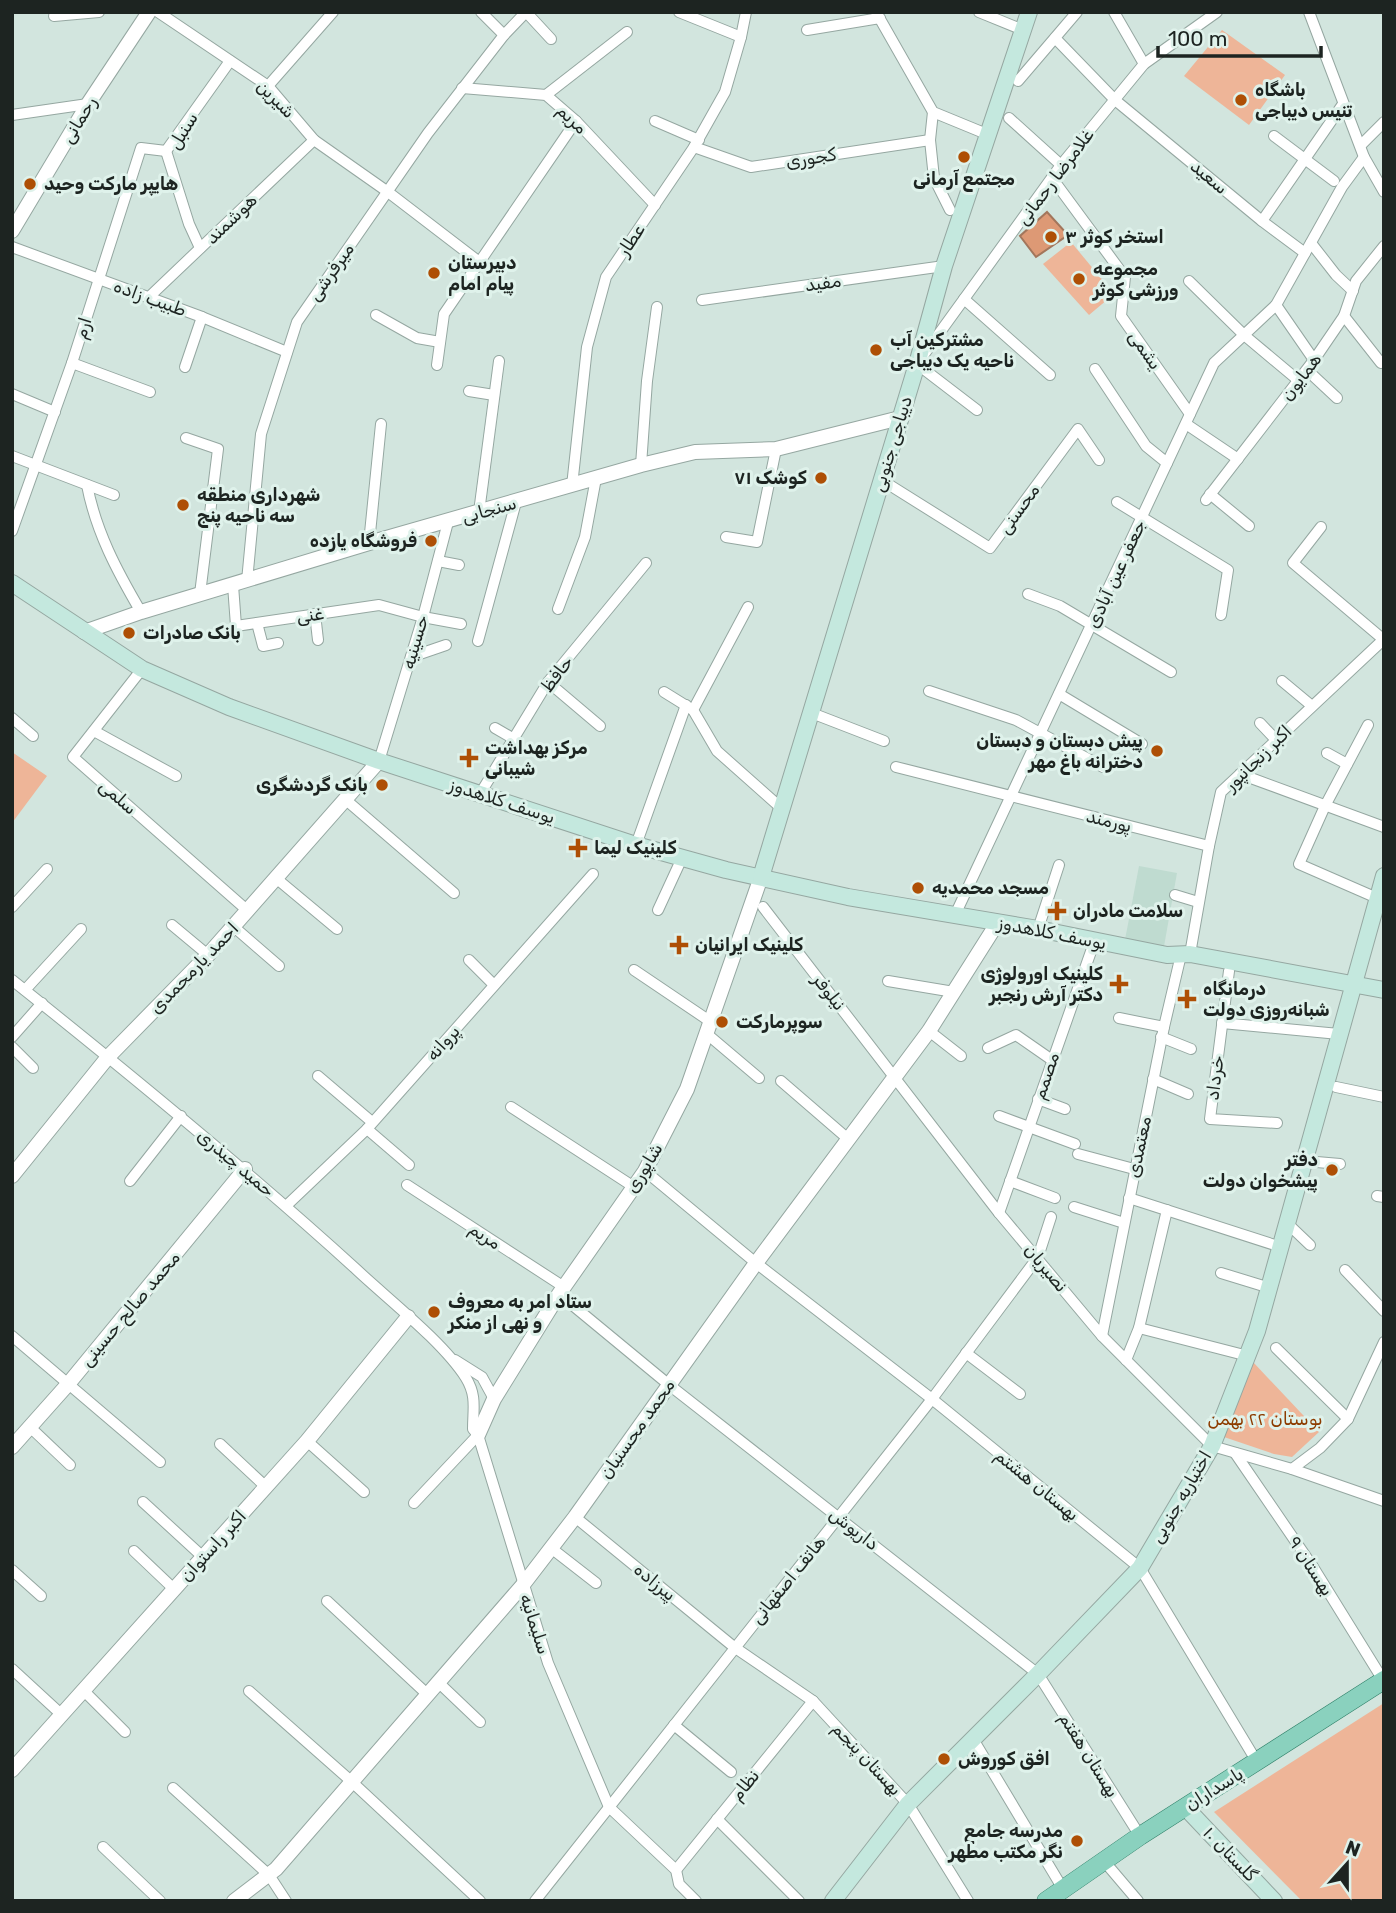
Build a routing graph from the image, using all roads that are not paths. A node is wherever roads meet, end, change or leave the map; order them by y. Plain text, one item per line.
1 (99, 12) edge
2 (149, 12) edge
3 (158, 12) edge
4 (333, 12) edge
5 (481, 12) edge
6 (526, 12) edge
7 (679, 12) edge
8 (746, 12) edge
9 (979, 12) edge
10 (1029, 12) edge
11 (1077, 12) edge
12 (1114, 12) edge
13 (1217, 12) edge
14 (1309, 12) edge
15 (878, 15) edge
16 (54, 16) dead end
17 (807, 30) dead end
18 (1023, 30) junction
19 (627, 32) dead end
20 (504, 35) junction
21 (741, 37) junction
22 (1055, 38) junction
23 (551, 40) dead end
24 (230, 61) junction
25 (1144, 64) junction
26 (1018, 81) dead end
27 (268, 86) junction
28 (462, 88) junction
29 (546, 95) junction
30 (1115, 100) junction
31 (88, 104) junction
32 (1343, 104) junction
33 (933, 112) junction
34 (12, 115) edge
35 (1009, 118) dead end
36 (576, 121) junction
37 (655, 121) dead end
38 (1384, 122) edge
39 (989, 135) junction
40 (1274, 136) dead end
41 (314, 140) junction
42 (930, 141) junction
43 (696, 143) junction
44 (166, 150) junction
45 (1363, 151) junction
46 (1305, 159) junction
47 (1061, 165) junction
48 (1052, 178) junction
49 (1334, 181) dead end
50 (388, 192) junction
51 (1384, 192) edge
52 (655, 205) junction
53 (950, 210) dead end
54 (1262, 221) junction
55 (12, 231) edge
56 (1384, 246) edge
57 (12, 247) edge
58 (201, 248) junction
59 (1308, 248) junction
60 (478, 261) junction
61 (944, 266) junction
62 (98, 278) junction
63 (1189, 281) dead end
64 (1353, 291) junction
65 (148, 298) junction
66 (964, 299) junction
67 (702, 300) dead end
68 (1276, 305) junction
69 (657, 307) dead end
70 (376, 315) dead end
71 (1344, 316) junction
72 (202, 317) junction
73 (1244, 335) junction
74 (440, 342) junction
75 (287, 352) junction
76 (1314, 360) junction
77 (499, 361) dead end
78 (72, 363) junction
79 (1381, 363) dead end
80 (917, 364) junction
81 (437, 365) dead end
82 (185, 367) dead end
83 (1095, 369) dead end
84 (1307, 370) junction
85 (1050, 375) dead end
86 (1298, 381) junction
87 (469, 391) dead end
88 (150, 393) dead end
89 (12, 394) edge
90 (494, 395) junction
91 (1337, 398) dead end
92 (977, 410) dead end
93 (55, 412) junction
94 (900, 418) junction
95 (1188, 419) junction
96 (381, 424) dead end
97 (186, 438) dead end
98 (776, 449) junction
99 (12, 456) edge
100 (1238, 459) junction
101 (1099, 460) dead end
102 (1167, 463) junction
103 (641, 465) junction
104 (36, 467) junction
105 (596, 478) junction
106 (880, 479) junction
107 (87, 485) junction
108 (572, 486) junction
109 (114, 495) dead end
110 (516, 502) junction
111 (1117, 502) dead end
112 (479, 512) junction
113 (1142, 518) junction
114 (448, 522) junction
115 (1249, 526) dead end
116 (1321, 527) dead end
117 (12, 531) edge
118 (726, 537) dead end
119 (369, 543) junction
120 (438, 561) junction
121 (646, 563) dead end
122 (459, 565) dead end
123 (12, 583) edge
124 (240, 583) junction
125 (200, 594) junction
126 (1028, 594) dead end
127 (748, 607) dead end
128 (558, 608) dead end
129 (141, 612) junction
130 (315, 614) junction
131 (1221, 615) dead end
132 (423, 617) junction
133 (257, 622) junction
134 (461, 624) dead end
135 (1091, 626) junction
136 (84, 632) junction
137 (318, 640) dead end
138 (1383, 640) edge
139 (478, 641) dead end
140 (278, 643) dead end
141 (446, 645) dead end
142 (411, 657) junction
143 (142, 669) junction
144 (1171, 673) dead end
145 (1282, 681) dead end
146 (548, 682) junction
147 (929, 691) dead end
148 (664, 692) dead end
149 (1059, 694) junction
150 (1312, 706) junction
151 (690, 708) junction
152 (809, 712) junction
153 (12, 719) edge
154 (1260, 723) dead end
155 (1368, 725) dead end
156 (600, 726) dead end
157 (495, 728) dead end
158 (94, 731) junction
159 (1040, 734) junction
160 (33, 736) dead end
161 (514, 739) junction
162 (1276, 740) junction
163 (884, 741) dead end
164 (1142, 744) dead end
165 (1327, 753) dead end
166 (380, 761) junction
167 (1347, 764) junction
168 (896, 767) dead end
169 (1103, 767) dead end
170 (1240, 775) junction
171 (176, 776) dead end
172 (480, 794) junction
173 (1010, 796) junction
174 (346, 800) junction
175 (1325, 806) junction
176 (780, 807) junction
177 (1384, 827) edge
178 (636, 845) junction
179 (1209, 846) junction
180 (682, 858) junction
181 (1059, 865) dead end
182 (47, 869) dead end
183 (593, 874) dead end
184 (1384, 876) edge
185 (761, 877) junction
186 (276, 878) junction
187 (454, 893) dead end
188 (1174, 895) dead end
189 (1377, 898) junction
190 (1198, 902) junction
191 (12, 907) edge
192 (763, 907) dead end
193 (658, 910) dead end
194 (248, 911) junction
195 (955, 915) junction
196 (1377, 918) edge
197 (998, 922) junction
198 (172, 925) dead end
199 (234, 927) junction
200 (81, 929) dead end
201 (337, 929) dead end
202 (1038, 929) junction
203 (1095, 940) junction
204 (208, 956) junction
205 (1179, 956) junction
206 (470, 960) dead end
207 (279, 966) dead end
208 (635, 971) dead end
209 (1229, 971) junction
210 (12, 980) edge
211 (888, 981) dead end
212 (494, 985) junction
213 (1353, 988) junction
214 (25, 990) junction
215 (1384, 990) edge
216 (954, 992) junction
217 (1384, 998) edge
218 (41, 1003) junction
219 (1119, 1018) dead end
220 (1222, 1023) junction
221 (709, 1028) junction
222 (929, 1031) junction
223 (1163, 1032) junction
224 (1339, 1034) junction
225 (12, 1037) edge
226 (12, 1047) edge
227 (988, 1048) dead end
228 (1191, 1049) dead end
229 (961, 1056) dead end
230 (108, 1057) junction
231 (1052, 1060) junction
232 (33, 1068) dead end
233 (318, 1076) dead end
234 (895, 1077) junction
235 (760, 1078) dead end
236 (1153, 1079) junction
237 (781, 1081) dead end
238 (1336, 1087) dead end
239 (1188, 1094) dead end
240 (1384, 1097) edge
241 (1038, 1099) junction
242 (511, 1107) dead end
243 (1065, 1109) dead end
244 (181, 1116) junction
245 (999, 1116) dead end
246 (1277, 1123) dead end
247 (370, 1125) junction
248 (1029, 1127) junction
249 (847, 1138) junction
250 (1305, 1161) junction
251 (1340, 1164) dead end
252 (409, 1165) dead end
253 (245, 1169) junction
254 (1134, 1169) junction
255 (645, 1171) junction
256 (12, 1176) edge
257 (130, 1181) dead end
258 (1010, 1181) junction
259 (407, 1185) dead end
260 (634, 1187) junction
261 (1055, 1198) dead end
262 (1129, 1198) junction
263 (286, 1206) junction
264 (1074, 1207) dead end
265 (1167, 1210) junction
266 (999, 1213) junction
267 (1051, 1217) dead end
268 (1124, 1223) junction
269 (1288, 1224) junction
270 (1310, 1245) dead end
271 (1281, 1247) junction
272 (1038, 1257) junction
273 (755, 1263) junction
274 (1345, 1270) dead end
275 (1221, 1273) dead end
276 (1270, 1288) junction
277 (561, 1290) junction
278 (1384, 1311) edge
279 (408, 1317) junction
280 (1139, 1328) junction
281 (12, 1336) edge
282 (1102, 1336) junction
283 (1276, 1348) dead end
284 (1383, 1349) edge
285 (966, 1353) junction
286 (1248, 1356) junction
287 (450, 1357) junction
288 (1126, 1360) junction
289 (69, 1383) junction
290 (668, 1384) junction
291 (1020, 1394) dead end
292 (494, 1399) junction
293 (932, 1399) junction
294 (475, 1401) junction
295 (1348, 1419) junction
296 (30, 1427) junction
297 (478, 1435) junction
298 (307, 1441) junction
299 (220, 1444) dead end
300 (1212, 1446) junction
301 (12, 1447) edge
302 (1235, 1453) junction
303 (160, 1462) dead end
304 (70, 1465) dead end
305 (1292, 1469) junction
306 (266, 1487) junction
307 (364, 1492) dead end
308 (1384, 1501) edge
309 (144, 1502) dead end
310 (414, 1503) dead end
311 (575, 1517) junction
312 (839, 1517) junction
313 (551, 1548) junction
314 (134, 1551) dead end
315 (203, 1557) junction
316 (1140, 1568) junction
317 (12, 1570) edge
318 (596, 1583) dead end
319 (522, 1586) junction
320 (174, 1589) junction
321 (40, 1596) dead end
322 (327, 1601) dead end
323 (734, 1647) junction
324 (12, 1669) edge
325 (1038, 1674) junction
326 (1383, 1680) edge
327 (438, 1682) junction
328 (84, 1691) junction
329 (249, 1691) dead end
330 (427, 1694) junction
331 (813, 1701) junction
332 (62, 1715) junction
333 (480, 1722) dead end
334 (674, 1725) junction
335 (125, 1732) dead end
336 (972, 1739) junction
337 (1257, 1762) junction
338 (12, 1770) edge
339 (731, 1772) dead end
340 (351, 1781) junction
341 (173, 1788) dead end
342 (908, 1804) junction
343 (609, 1807) junction
344 (1186, 1808) junction
345 (717, 1819) junction
346 (1140, 1836) junction
347 (103, 1847) dead end
348 (1104, 1861) junction
349 (676, 1870) junction
350 (269, 1875) junction
351 (1063, 1889) junction
352 (160, 1901) edge
353 (234, 1901) edge
354 (286, 1901) edge
355 (480, 1901) edge
356 (535, 1901) edge
357 (696, 1901) edge
358 (799, 1901) edge
359 (833, 1901) edge
360 (968, 1901) edge
361 (1046, 1901) edge
362 (1138, 1901) edge
363 (1274, 1901) edge

1 - 16 street
2 - 31 street, رحمانی
3 - 24 street, شیرین
4 - 27 street
5 - 20 street
6 - 20 street, میرفرشی
6 - 23 street
7 - 21 street
8 - 21 street, عطار
9 - 18 street
10 - 18 main road, دیباجی جنوبی
11 - 22 street
12 - 25 street
13 - 25 street, غلامرضا رحمانی
14 - 32 street
15 - 17 street
15 - 33 street
18 - 39 main road, دیباجی جنوبی
19 - 29 street
20 - 28 street, میرفرشی
21 - 43 street, عطار
22 - 26 street
22 - 30 street, سعید
24 - 27 street, شیرین
24 - 44 street, سنبل
25 - 30 street, غلامرضا رحمانی
27 - 41 street, شیرین
28 - 29 street, مریم
28 - 50 street, میرفرشی
29 - 36 street, مریم
30 - 47 street, غلامرضا رحمانی
30 - 54 street, سعید
31 - 34 street
31 - 55 street, رحمانی
32 - 45 street
32 - 46 street
33 - 39 street
33 - 42 street
35 - 47 street
36 - 52 street, مریم
36 - 60 street
37 - 43 street, کجوری
38 - 45 street, جعفر عین آبادی
39 - 61 main road, دیباجی جنوبی
40 - 46 street
41 - 50 street, شیرین
41 - 58 street, هوشمند
42 - 43 street, کجوری
42 - 53 street
43 - 52 street, عطار
44 - 58 street, سنبل
44 - 62 street, ارم
45 - 51 street
45 - 59 street, جعفر عین آبادی
46 - 49 street
46 - 54 street
47 - 48 street, غلامرضا رحمانی
48 - 66 street, غلامرضا رحمانی
48 - 95 street, یشمی
50 - 60 street, شیرین
50 - 75 street, میرفرشی
52 - 108 street, عطار
54 - 59 street, سعید
56 - 64 street, همایون
57 - 62 street, طبیب زاده
58 - 65 street, هوشمند
59 - 64 street, سعید
59 - 68 street, جعفر عین آبادی
60 - 74 street
61 - 67 street, مفید
61 - 80 main road, دیباجی جنوبی
62 - 65 street, طبیب زاده
62 - 78 street, ارم
63 - 73 street
64 - 71 street, همایون
65 - 72 street, طبیب زاده
66 - 80 street, غلامرضا رحمانی
66 - 85 street
68 - 73 street, جعفر عین آبادی
68 - 76 street
69 - 103 street
70 - 74 street
71 - 76 street, همایون
71 - 79 street
72 - 75 street, طبیب زاده
72 - 82 street
73 - 86 street
73 - 95 street, جعفر عین آبادی
74 - 81 street
75 - 124 street, میرفرشی
76 - 84 street, همایون
77 - 90 street
78 - 88 street
78 - 93 street, ارم
80 - 92 street
80 - 94 main road, دیباجی جنوبی
83 - 102 street
84 - 86 street, همایون
84 - 91 street
86 - 100 street, همایون
87 - 90 street
89 - 93 street
90 - 112 street
93 - 104 street, ارم
94 - 98 street, سنجابی
94 - 106 main road, دیباجی جنوبی
95 - 100 street
95 - 102 street, جعفر عین آبادی
96 - 119 street
97 - 125 street
98 - 103 street, سنجابی
98 - 118 street
99 - 104 street
100 - 115 street, همایون
101 - 106 street, محسنی
102 - 113 street, جعفر عین آبادی
103 - 105 street, سنجابی
104 - 107 street
104 - 117 street, ارم
105 - 108 street, سنجابی
105 - 128 street
106 - 152 main road, دیباجی جنوبی
107 - 109 street
107 - 129 street
108 - 110 street, سنجابی
110 - 112 street, سنجابی
110 - 139 street
111 - 113 street
112 - 114 street, سنجابی
113 - 131 street
113 - 135 street, جعفر عین آبادی
114 - 119 street, سنجابی
114 - 120 street, حسینیه
116 - 138 street
119 - 124 street, سنجابی
120 - 122 street
120 - 132 street, حسینیه
121 - 146 street, حافظ
123 - 136 main road, یوسف کلاهدوز
124 - 125 street, سنجابی
124 - 133 street
125 - 129 street, سنجابی
126 - 135 street
127 - 151 street
129 - 136 street, سنجابی
130 - 132 street, غنی
130 - 133 street, غنی
130 - 137 street
132 - 134 street, غنی
132 - 142 street, حسینیه
133 - 140 street
135 - 144 street
135 - 149 street, جعفر عین آبادی
136 - 143 main road, یوسف کلاهدوز
138 - 150 street, اکبر زنجانپور
141 - 142 street
142 - 166 street, حسینیه
143 - 158 street, سلمی
143 - 166 main road, یوسف کلاهدوز
145 - 150 street
146 - 156 street
146 - 161 street, حافظ
147 - 159 street
148 - 151 street
149 - 159 street, جعفر عین آبادی
149 - 164 street
150 - 162 street, اکبر زنجانپور
151 - 176 street
151 - 178 street
152 - 163 street
152 - 176 main road, دیباجی جنوبی
153 - 160 street
154 - 162 street
155 - 167 street
157 - 161 street
158 - 171 street
158 - 194 street, سلمی
159 - 169 street
159 - 173 street, جعفر عین آبادی
161 - 172 street, حافظ
162 - 170 street, اکبر زنجانپور
165 - 167 street
166 - 172 main road, یوسف کلاهدوز
166 - 174 street, احمد یارمحمدی
167 - 175 street
168 - 173 street, پورمند
170 - 175 street
170 - 179 street, اکبر زنجانپور
172 - 178 main road, یوسف کلاهدوز
173 - 179 street, پورمند
173 - 195 street, جعفر عین آبادی
174 - 186 street, احمد یارمحمدی
174 - 187 street
175 - 177 street
175 - 189 street
176 - 185 main road, دیباجی جنوبی
178 - 180 main road, یوسف کلاهدوز
179 - 190 street, اکبر زنجانپور
180 - 185 main road, یوسف کلاهدوز
180 - 193 street
181 - 202 street
182 - 191 street
183 - 212 street, پروانه
184 - 189 main road, اختیاریه جنوبی
185 - 195 main road, یوسف کلاهدوز
185 - 221 street, شاپوری
186 - 194 street, احمد یارمحمدی
186 - 201 street
188 - 190 street
189 - 196 main road, اختیاریه جنوبی
190 - 205 street, اکبر زنجانپور
192 - 234 street, نیلوفر
194 - 199 street, احمد یارمحمدی
195 - 197 main road, یوسف کلاهدوز
196 - 213 main road, اختیاریه جنوبی
197 - 202 main road, یوسف کلاهدوز
197 - 216 street, محمد محسنیان
198 - 204 street
199 - 204 street, احمد یارمحمدی
199 - 207 street
200 - 214 street
202 - 203 main road, یوسف کلاهدوز
203 - 205 main road, یوسف کلاهدوز
203 - 231 street, مصمم
204 - 230 street, احمد یارمحمدی
205 - 209 main road
205 - 213 main road
205 - 223 street, معتمدی
206 - 212 street
208 - 221 street
209 - 213 main road
209 - 220 street, خرداد
210 - 214 street, حمید چیذری
211 - 216 street
212 - 247 street, پروانه
213 - 215 main road
213 - 217 main road
213 - 224 main road, اختیاریه جنوبی
214 - 218 street, حمید چیذری
216 - 222 street, محمد محسنیان
218 - 225 street
218 - 230 street, حمید چیذری
219 - 223 street
220 - 224 street
220 - 246 street, خرداد
221 - 235 street
221 - 255 street, شاپوری
222 - 229 street
222 - 234 street, محمد محسنیان
223 - 228 street
223 - 236 street, معتمدی
224 - 250 main road, اختیاریه جنوبی
226 - 232 street
227 - 231 street
230 - 244 street, حمید چیذری
230 - 256 street, احمد یارمحمدی
231 - 241 street, مصمم
233 - 247 street
234 - 249 street, محمد محسنیان
234 - 266 street, نصیریان
236 - 239 street
236 - 254 street, معتمدی
237 - 249 street
238 - 240 street
241 - 243 street
241 - 248 street, مصمم
242 - 260 street
244 - 253 street, حمید چیذری
244 - 257 street
245 - 248 street
247 - 252 street
247 - 263 street, پروانه
248 - 254 street
248 - 258 street, مصمم
249 - 273 street, محمد محسنیان
250 - 251 street
250 - 269 main road, اختیاریه جنوبی
253 - 263 street, حمید چیذری
253 - 289 street, محمد صالح حسینی
254 - 262 street, معتمدی
255 - 260 street, شاپوری
255 - 273 street, بهستان هشتم
258 - 261 street
258 - 266 street, مصمم
259 - 277 street, مریم
260 - 277 street, شاپوری
262 - 265 street
262 - 268 street, معتمدی
263 - 279 street, حمید چیذری
264 - 268 street
265 - 271 street
265 - 280 street
266 - 272 street, نصیریان
267 - 272 street, هاتف اصفهانی
268 - 282 street, معتمدی
269 - 270 street
269 - 271 main road, اختیاریه جنوبی
271 - 276 main road, اختیاریه جنوبی
272 - 282 street, نصیریان
272 - 285 street, هاتف اصفهانی
273 - 290 street, محمد محسنیان
273 - 293 street, بهستان هشتم
274 - 278 street
275 - 276 street
276 - 286 main road, اختیاریه جنوبی
277 - 290 street, مریم
277 - 292 street, شاپوری
279 - 287 street, حمید چیذری
279 - 298 street, اکبر راستوان
280 - 286 street
280 - 288 street
281 - 289 street
282 - 288 street, نصیریان
283 - 295 street
284 - 295 street
285 - 291 street
285 - 293 street, هاتف اصفهانی
286 - 300 main road, اختیاریه جنوبی
287 - 292 street, حمید چیذری
287 - 294 street, حمید چیذری
288 - 300 street, نصیریان
289 - 296 street, محمد صالح حسینی
289 - 303 street
290 - 311 street, محمد محسنیان
290 - 312 street, داریوش
292 - 294 street
292 - 297 street, شاپوری
293 - 312 street, هاتف اصفهانی
293 - 316 street, بهستان هشتم
294 - 297 street, حمید چیذری
295 - 305 street
296 - 301 street, محمد صالح حسینی
296 - 304 street
297 - 310 street
297 - 319 street, سلیمانیه
298 - 306 street, اکبر راستوان
298 - 307 street
299 - 306 street
300 - 302 street
300 - 316 main road, اختیاریه جنوبی
302 - 305 street
302 - 326 street, بهستان ٩
305 - 308 street
306 - 315 street, اکبر راستوان
309 - 315 street
311 - 313 street, محمد محسنیان
311 - 323 street, پیرزاده
312 - 323 street, هاتف اصفهانی
312 - 325 street, داریوش
313 - 318 street
313 - 319 street, محمد محسنیان
314 - 320 street
315 - 320 street, اکبر راستوان
316 - 325 main road, اختیاریه جنوبی
316 - 337 street, بهستان هشتم
317 - 321 street
319 - 327 street, محمد محسنیان
319 - 343 street, سلیمانیه
320 - 328 street, اکبر راستوان
322 - 330 street
323 - 331 street, بهستان پنجم
323 - 334 street, هاتف اصفهانی
324 - 332 street
325 - 336 main road, اختیاریه جنوبی
325 - 346 street, بهستان هفتم
326 - 337 main road, پاسداران
327 - 330 street, محمد محسنیان
327 - 333 street
328 - 332 street, اکبر راستوان
328 - 335 street
329 - 340 street
330 - 340 street, محمد محسنیان
331 - 342 street, بهستان پنجم
331 - 345 street, نظام
332 - 338 street, اکبر راستوان
334 - 339 street
334 - 343 street, هاتف اصفهانی
336 - 342 main road, اختیاریه جنوبی
336 - 351 street
337 - 344 main road, پاسداران
340 - 350 street, محمد محسنیان
340 - 355 street
341 - 350 street
342 - 359 main road, اختیاریه جنوبی
342 - 360 street, بهستان پنجم
343 - 349 street
343 - 356 street, هاتف اصفهانی
344 - 346 main road, پاسداران
344 - 363 main road, گلستان ۱۰
345 - 349 street, نظام
345 - 358 street
346 - 348 main road, پاسداران
347 - 352 street
348 - 351 main road, پاسداران
348 - 362 street
349 - 357 street
350 - 353 street, محمد محسنیان
350 - 354 street
351 - 361 main road, پاسداران

